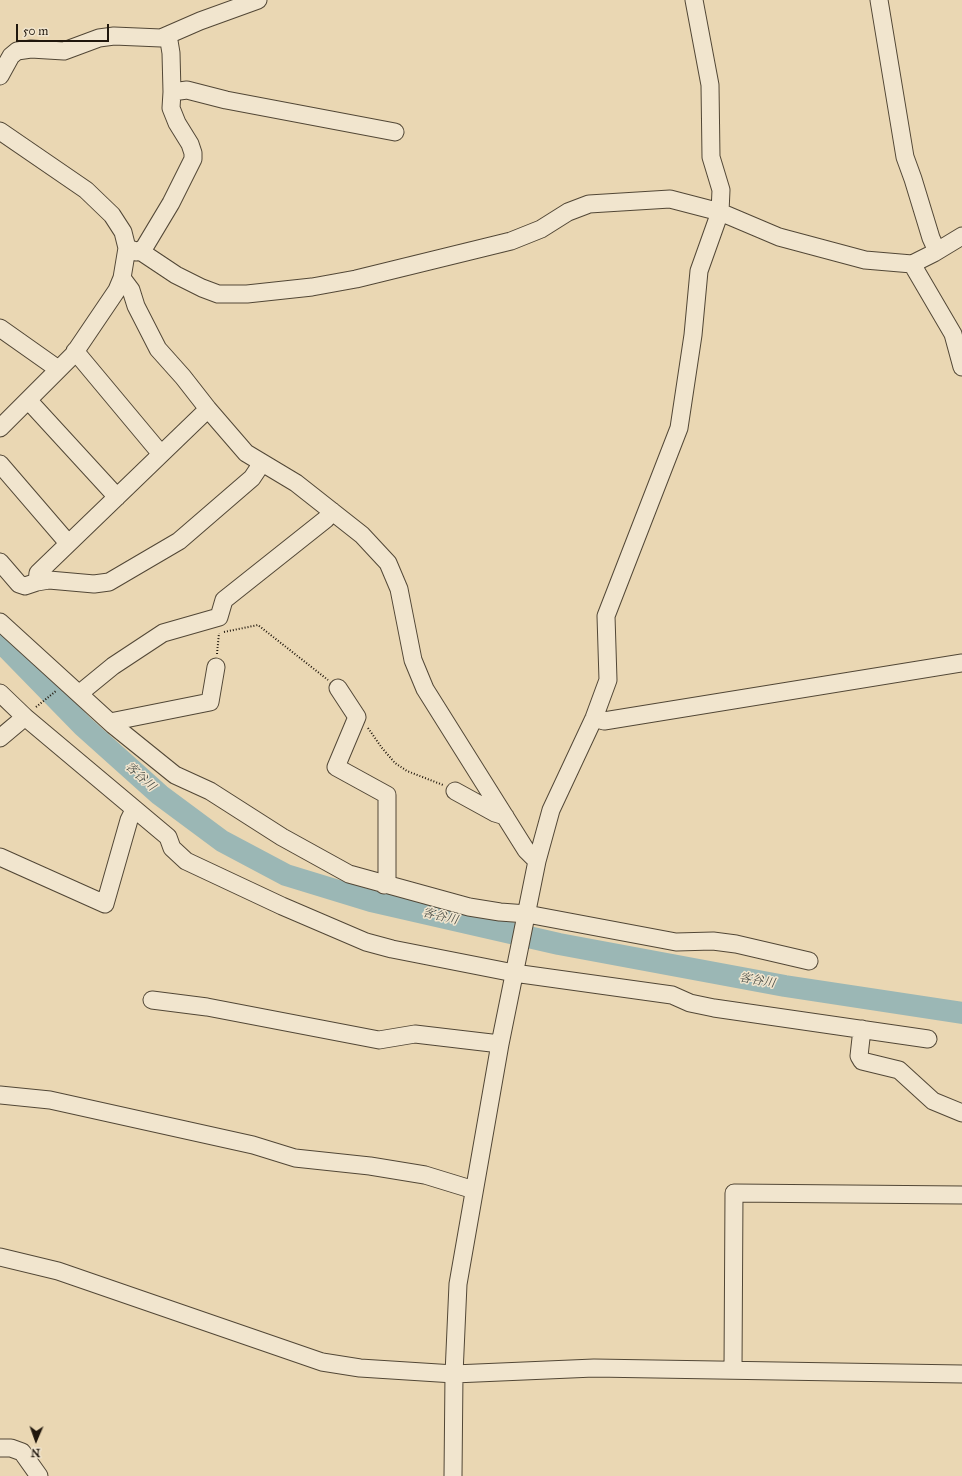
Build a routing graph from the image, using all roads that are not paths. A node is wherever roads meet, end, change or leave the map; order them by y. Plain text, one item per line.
1 (258, 0) edge
2 (694, 0) edge
3 (879, 0) edge
4 (168, 35) junction
5 (0, 76) edge
6 (172, 92) junction
7 (0, 131) edge
8 (395, 132) dead end
9 (720, 212) junction
10 (962, 236) edge
11 (131, 250) junction
12 (937, 251) junction
13 (912, 264) junction
14 (122, 278) junction
15 (0, 328) edge
16 (75, 352) junction
17 (962, 368) edge
18 (58, 370) junction
19 (28, 400) junction
20 (208, 409) junction
21 (3, 420) edge
22 (161, 454) junction
23 (262, 463) junction
24 (0, 464) edge
25 (117, 497) junction
26 (332, 511) junction
27 (68, 543) junction
28 (0, 562) edge
29 (38, 582) junction
30 (0, 622) edge
31 (962, 664) edge
32 (216, 667) road end
33 (338, 688) road end
34 (0, 693) edge
35 (80, 693) junction
36 (30, 713) junction
37 (594, 718) junction
38 (110, 722) junction
39 (0, 738) edge
40 (455, 791) road end
41 (134, 810) junction
42 (505, 816) junction
43 (0, 857) edge
44 (537, 861) junction
45 (384, 885) junction
46 (526, 917) junction
47 (809, 961) dead end
48 (515, 970) junction
49 (152, 1000) dead end
50 (862, 1029) junction
51 (928, 1040) dead end
52 (500, 1044) junction
53 (0, 1095) edge
54 (962, 1113) edge
55 (474, 1190) junction
56 (962, 1196) edge
57 (0, 1257) edge
58 (733, 1369) junction
59 (454, 1374) junction
60 (962, 1374) edge
61 (0, 1448) edge
62 (39, 1476) edge
63 (453, 1476) edge

1 - 4 street
2 - 9 street
3 - 12 street
4 - 5 street
4 - 6 street
6 - 8 street
6 - 11 street
7 - 11 street
9 - 11 street
9 - 13 street
9 - 37 street
10 - 12 street
11 - 14 street
12 - 13 street
13 - 17 street
14 - 16 street
14 - 20 street
15 - 18 street
16 - 18 street
16 - 22 street
18 - 19 street
19 - 21 street
19 - 25 street
20 - 22 street
20 - 23 street
22 - 25 street
23 - 26 street
23 - 29 street
24 - 27 street
25 - 27 street
26 - 35 street
26 - 42 street
27 - 29 street
28 - 29 street
30 - 35 street
31 - 37 street
32 - 38 street
33 - 45 street
34 - 36 street
35 - 38 street
36 - 39 street
36 - 41 street
37 - 44 street
38 - 45 street
40 - 42 street
41 - 43 street
41 - 48 street
42 - 44 street
44 - 46 street
45 - 46 street
46 - 47 street
46 - 48 street
48 - 50 street
48 - 52 street
49 - 52 street
50 - 51 street
50 - 54 street
52 - 55 street
53 - 55 street
55 - 59 street
56 - 58 street
57 - 59 street
58 - 59 street
58 - 60 street
59 - 63 street
61 - 62 street

